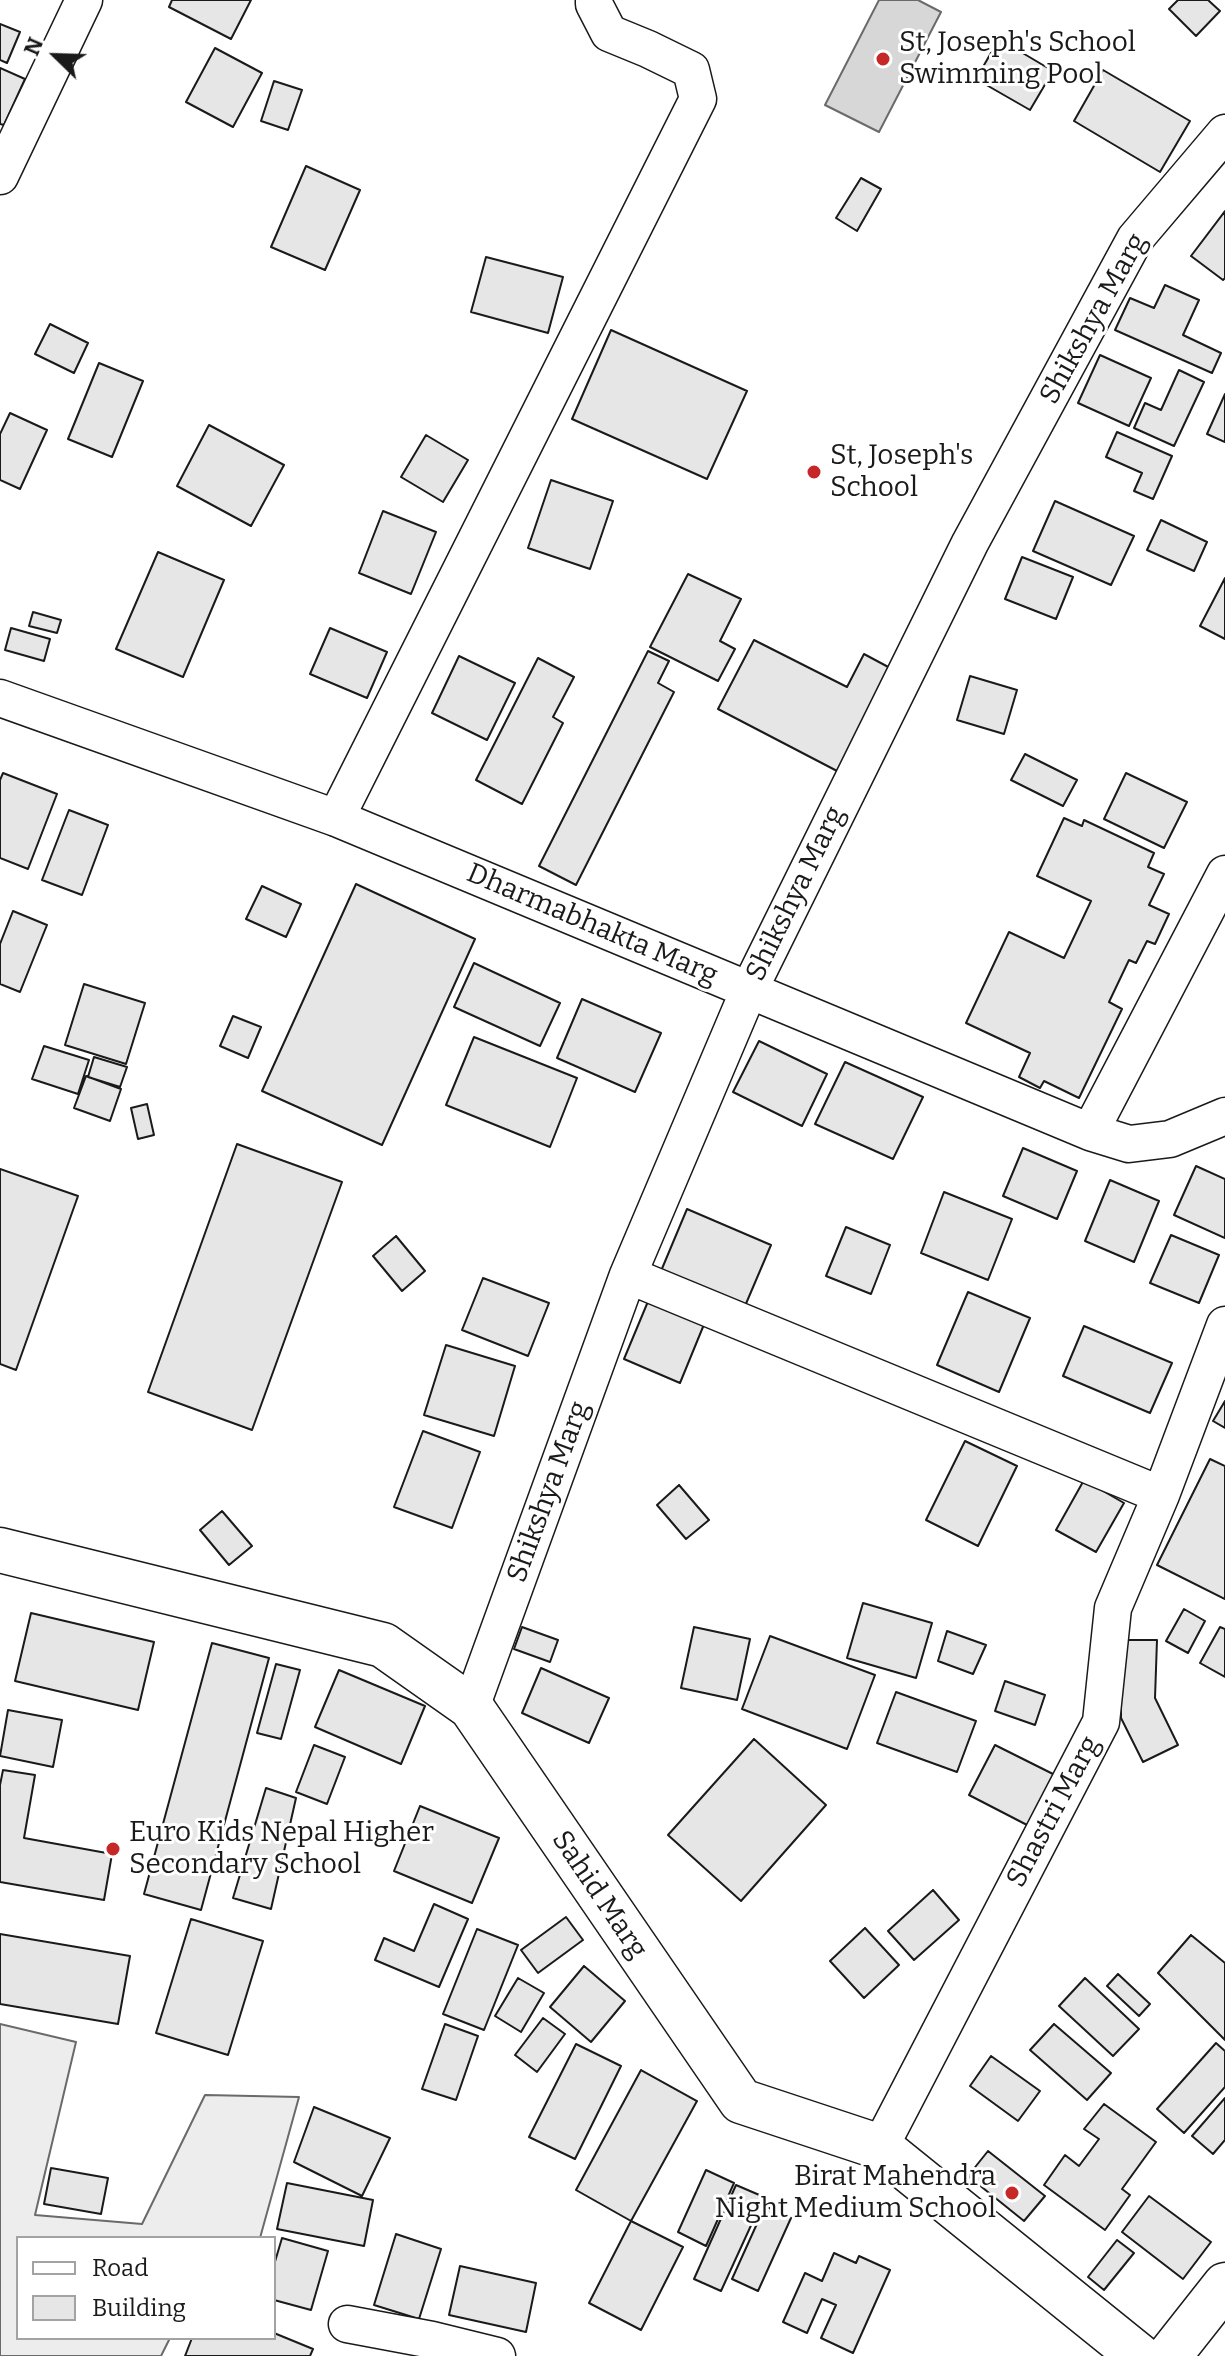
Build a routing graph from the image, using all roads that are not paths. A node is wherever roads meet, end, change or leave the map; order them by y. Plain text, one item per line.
1 (84, 0) edge
2 (594, 0) edge
3 (1225, 133) edge
4 (1, 173) edge
5 (0, 698) edge
6 (336, 818) junction
7 (1225, 874) edge
8 (749, 990) junction
9 (1225, 1116) edge
10 (1090, 1132) junction
11 (628, 1275) junction
12 (1225, 1325) edge
13 (1161, 1495) junction
14 (0, 1550) edge
15 (471, 1707) junction
16 (880, 2147) junction
17 (1225, 2285) edge
18 (347, 2324) dead end
19 (497, 2356) edge
20 (1139, 2356) edge
21 (1169, 2356) edge

1 - 4 street
2 - 6 street
3 - 8 street, Shikshya Marg
5 - 6 street, Dharmabhakta Marg
6 - 8 street, Dharmabhakta Marg
7 - 10 street
8 - 10 street, Dharmabhakta Marg
8 - 11 street, Shikshya Marg
9 - 10 street, Dharmabhakta Marg
11 - 13 street
11 - 15 street, Shikshya Marg
12 - 13 street, Shastri Marg
13 - 16 street, Shastri Marg
14 - 15 main road, Sahid Marg
15 - 16 main road, Sahid Marg
16 - 20 main road, Sahid Marg
17 - 21 main road
18 - 19 street

